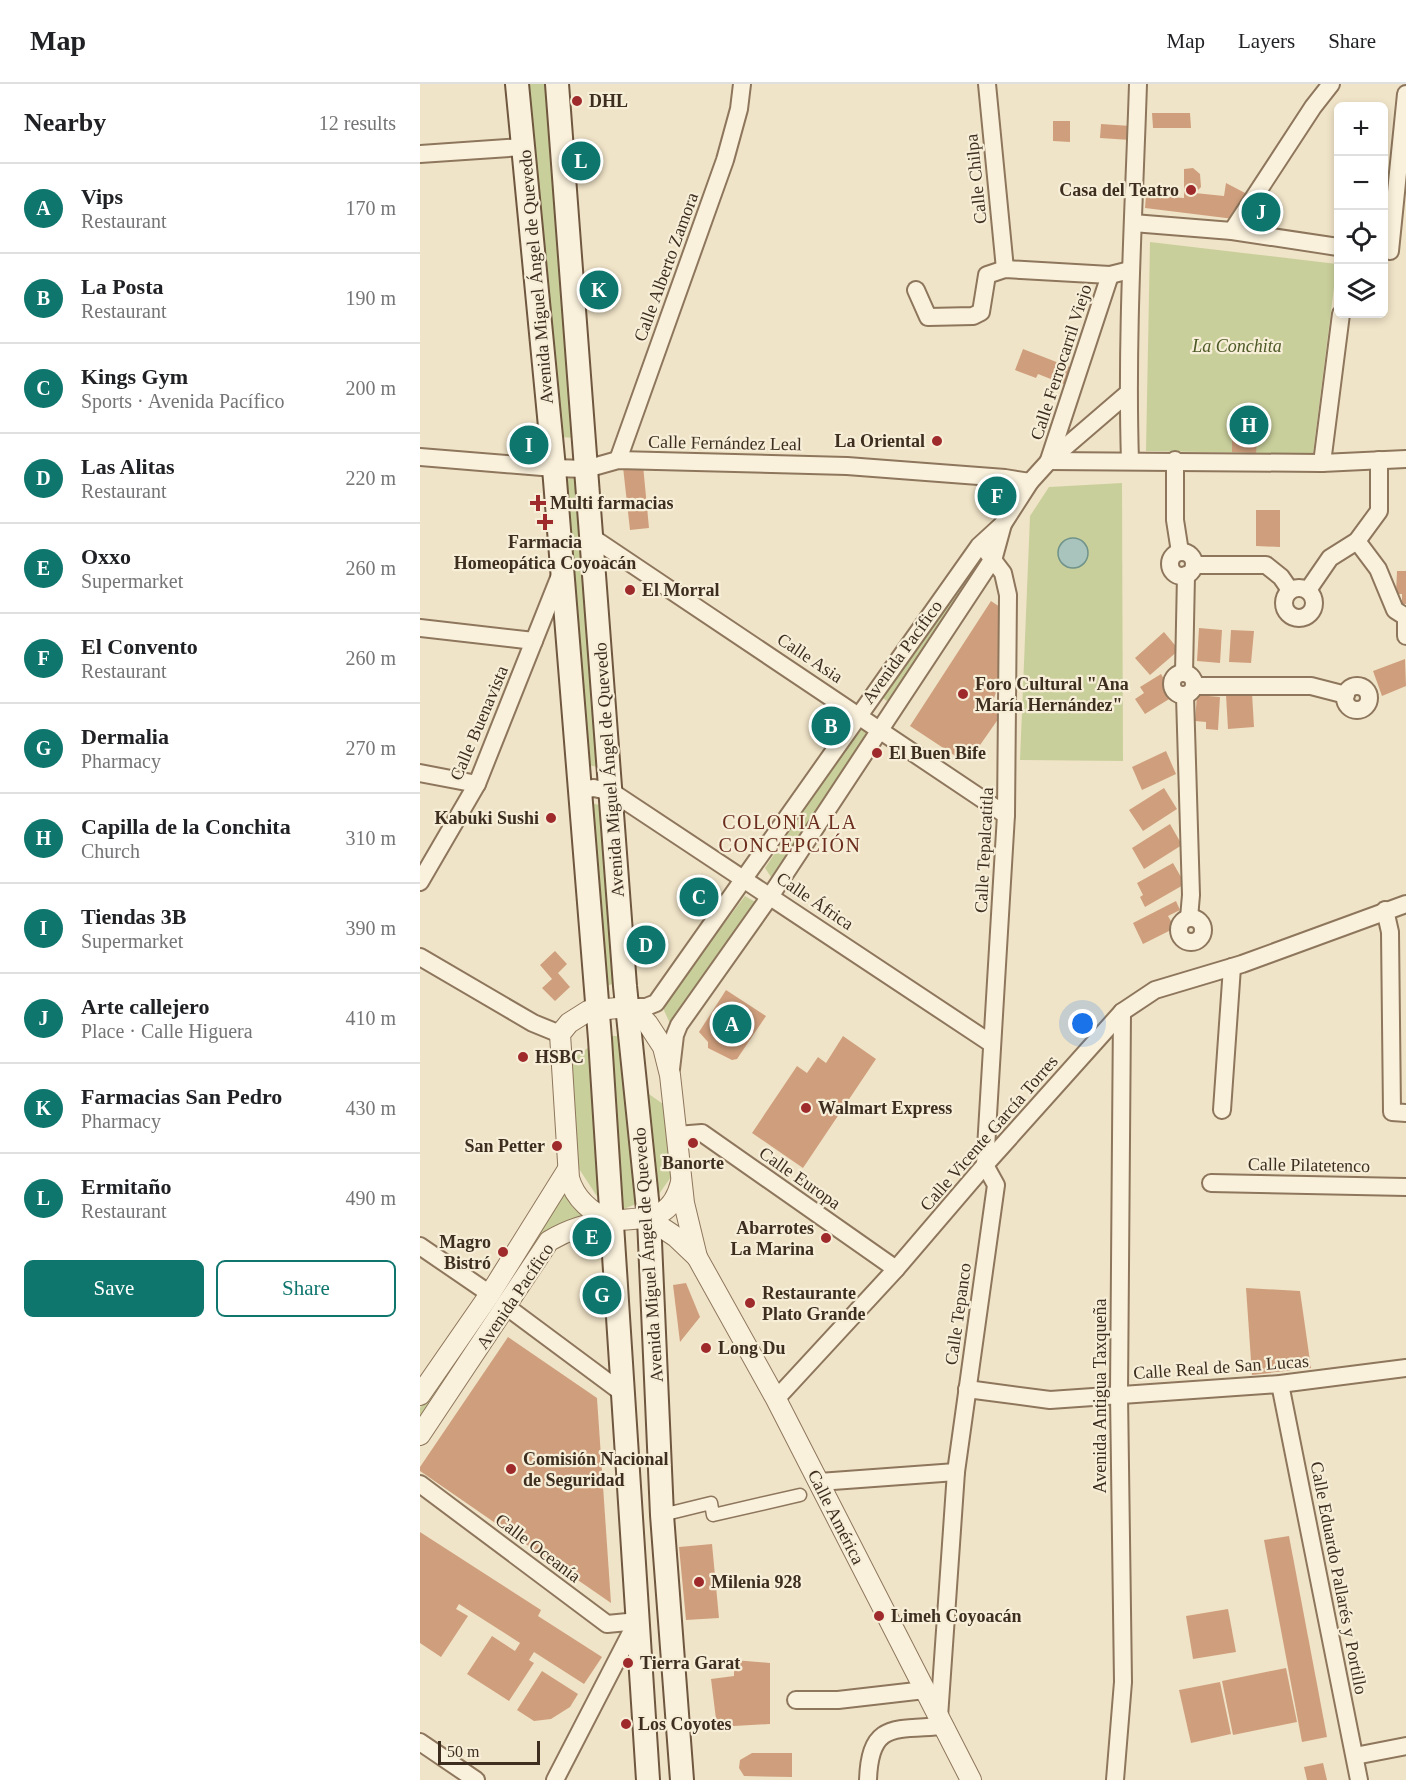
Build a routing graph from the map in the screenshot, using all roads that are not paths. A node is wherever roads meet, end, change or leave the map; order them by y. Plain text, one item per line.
1 (517, 84) edge
2 (557, 84) edge
3 (742, 84) edge
4 (987, 84) edge
5 (1138, 84) edge
6 (1331, 84) edge
7 (1406, 94) edge
8 (523, 147) junction
9 (420, 154) edge
10 (1133, 218) junction
11 (1236, 225) junction
12 (1334, 246) edge
13 (1393, 251) edge
14 (1005, 269) junction
15 (1130, 270) junction
16 (1110, 275) junction
17 (916, 290) dead end
18 (1340, 318) edge
19 (1128, 393) junction
20 (420, 457) edge
21 (1406, 459) edge
22 (618, 460) junction
23 (1175, 460) junction
24 (1379, 460) junction
25 (1048, 461) junction
26 (1131, 461) junction
27 (1322, 463) junction
28 (554, 468) junction
29 (586, 469) junction
30 (1030, 482) junction
31 (1003, 524) junction
32 (590, 536) junction
33 (1357, 541) junction
34 (979, 546) junction
35 (994, 558) junction
36 (1190, 570) junction
37 (561, 573) junction
38 (1290, 590) junction
39 (1308, 590) junction
40 (1406, 620) edge
41 (420, 628) edge
42 (1406, 636) edge
43 (534, 641) junction
44 (1188, 685) junction
45 (1346, 695) dead end
46 (858, 714) junction
47 (881, 729) junction
48 (420, 773) edge
49 (477, 784) junction
50 (579, 790) junction
51 (612, 792) junction
52 (1006, 815) junction
53 (746, 879) junction
54 (420, 882) edge
55 (771, 895) junction
56 (1406, 904) edge
57 (1386, 910) junction
58 (1189, 918) dead end
59 (420, 957) edge
60 (1232, 967) junction
61 (627, 1007) junction
62 (598, 1008) junction
63 (1122, 1012) junction
64 (560, 1034) junction
65 (992, 1044) junction
66 (670, 1075) junction
67 (1222, 1110) dead end
68 (1406, 1113) edge
69 (677, 1135) junction
70 (985, 1165) junction
71 (568, 1169) junction
72 (681, 1179) junction
73 (1211, 1184) dead end
74 (1406, 1186) edge
75 (649, 1219) junction
76 (611, 1221) junction
77 (650, 1242) junction
78 (613, 1244) junction
79 (420, 1246) edge
80 (697, 1257) junction
81 (896, 1269) junction
82 (490, 1294) junction
83 (507, 1307) junction
84 (1406, 1368) edge
85 (1280, 1384) junction
86 (967, 1389) junction
87 (624, 1394) junction
88 (1119, 1394) junction
89 (420, 1395) edge
90 (776, 1399) junction
91 (420, 1435) edge
92 (956, 1472) junction
93 (819, 1482) junction
94 (420, 1484) edge
95 (800, 1495) dead end
96 (662, 1515) junction
97 (638, 1621) junction
98 (925, 1690) junction
99 (796, 1700) dead end
100 (941, 1722) junction
101 (420, 1742) edge
102 (1406, 1746) edge
103 (1355, 1756) junction
104 (476, 1780) edge
105 (555, 1780) edge
106 (648, 1780) edge
107 (682, 1780) edge
108 (868, 1780) edge
109 (971, 1780) edge
110 (1115, 1780) edge
111 (1359, 1780) edge

1 - 8 main road, Avenida Miguel Ángel de Quevedo
2 - 29 main road, Avenida Miguel Ángel de Quevedo
3 - 22 street, Calle Alberto Zamora
4 - 14 street, Calle Chilpa
5 - 10 street
6 - 11 street
7 - 13 street
8 - 9 street
8 - 28 main road, Avenida Miguel Ángel de Quevedo
10 - 11 street
10 - 15 street
11 - 12 street
14 - 16 street
14 - 17 street
15 - 16 street
15 - 19 street
16 - 25 street, Calle Ferrocarril Viejo
18 - 27 street
19 - 25 street, Avenida Pacífico
19 - 26 street
20 - 28 street, Calle Fernández Leal
21 - 24 street
22 - 29 street, Calle Fernández Leal
22 - 30 street, Calle Fernández Leal
23 - 26 street
23 - 27 street
23 - 36 street
24 - 27 street
24 - 33 street
25 - 26 street
25 - 30 street, Avenida Pacífico
28 - 29 street, Calle Fernández Leal
28 - 37 main road, Avenida Miguel Ángel de Quevedo
29 - 32 main road, Avenida Miguel Ángel de Quevedo
30 - 31 street, Avenida Pacífico
31 - 34 street, Avenida Pacífico
31 - 35 street, Avenida Pacífico
32 - 46 street, Calle Asia
32 - 51 main road, Avenida Miguel Ángel de Quevedo
33 - 39 street
33 - 40 street
34 - 35 street, Calle Tepalcatitla
34 - 46 street, Avenida Pacífico
35 - 47 street, Avenida Pacífico
35 - 52 street, Calle Tepalcatitla
36 - 38 street
36 - 44 street
37 - 43 street, Calle Buenavista
37 - 50 main road, Avenida Miguel Ángel de Quevedo
38 - 39 street
38 - 39 street
40 - 42 street
41 - 43 street
43 - 49 street, Calle Buenavista
44 - 45 street
44 - 58 street
46 - 47 street, Calle Asia
46 - 53 street, Avenida Pacífico
47 - 52 street, Calle Asia
47 - 55 street, Avenida Pacífico
48 - 49 street
49 - 54 street, Calle Buenavista
50 - 51 street, Calle África
50 - 62 main road, Avenida Miguel Ángel de Quevedo
51 - 53 street, Calle África
51 - 61 main road, Avenida Miguel Ángel de Quevedo
52 - 65 street, Calle Tepalcatitla
53 - 55 street, Calle África
53 - 61 street, Avenida Pacífico
55 - 65 street, Calle África
55 - 66 street, Avenida Pacífico
56 - 57 street, Calle Vicente García Torres
57 - 60 street, Calle Vicente García Torres
57 - 68 street
59 - 64 street
60 - 63 street, Calle Vicente García Torres
60 - 67 street
61 - 62 street, Avenida Pacífico
61 - 66 street, Calle América
61 - 75 main road, Avenida Miguel Ángel de Quevedo
62 - 64 street
62 - 76 main road, Avenida Miguel Ángel de Quevedo
63 - 70 street, Calle Vicente García Torres
63 - 88 street, Avenida Antigua Taxqueña
64 - 71 street, Avenida Miguel Ángel de Quevedo
65 - 70 street, Calle Tepalcatitla
66 - 69 street, Calle América
69 - 72 street, Calle América
69 - 81 street, Calle Europa
70 - 81 street, Calle Vicente García Torres
70 - 86 street, Calle Tepanco
71 - 76 street, Avenida Miguel Ángel de Quevedo
71 - 82 street, Avenida Pacífico
72 - 75 street
72 - 80 street, Calle América
73 - 74 street, Calle Pilatetenco
75 - 76 street, Avenida Pacífico
75 - 77 main road, Avenida Miguel Ángel de Quevedo
75 - 80 street, Calle América
76 - 78 main road, Avenida Miguel Ángel de Quevedo
76 - 83 street, Avenida Pacífico
77 - 78 main road
77 - 96 main road, Avenida Miguel Ángel de Quevedo
78 - 87 main road, Avenida Miguel Ángel de Quevedo
79 - 82 street
80 - 90 street, Calle América
81 - 90 street, Calle Vicente García Torres
82 - 89 street, Avenida Pacífico
83 - 87 street
83 - 91 street, Avenida Pacífico
84 - 85 street, Calle Real de San Lucas
85 - 88 street, Calle Real de San Lucas
85 - 103 street, Calle Eduardo Pallarés y Portillo
86 - 88 street, Calle Real de San Lucas
86 - 92 street, Calle Tepanco
87 - 97 main road, Avenida Miguel Ángel de Quevedo
88 - 110 street, Avenida Antigua Taxqueña
90 - 93 street, Calle América
92 - 93 street
92 - 100 street, Calle Tepanco
93 - 98 street, Calle América
94 - 97 street, Calle Oceanía
95 - 96 street
96 - 107 main road, Avenida Miguel Ángel de Quevedo
97 - 105 street
97 - 106 main road, Avenida Miguel Ángel de Quevedo
98 - 99 street
98 - 100 street, Calle América
100 - 108 street
100 - 109 street, Calle América
101 - 104 street
102 - 103 street
103 - 111 street, Calle Eduardo Pallarés y Portillo

